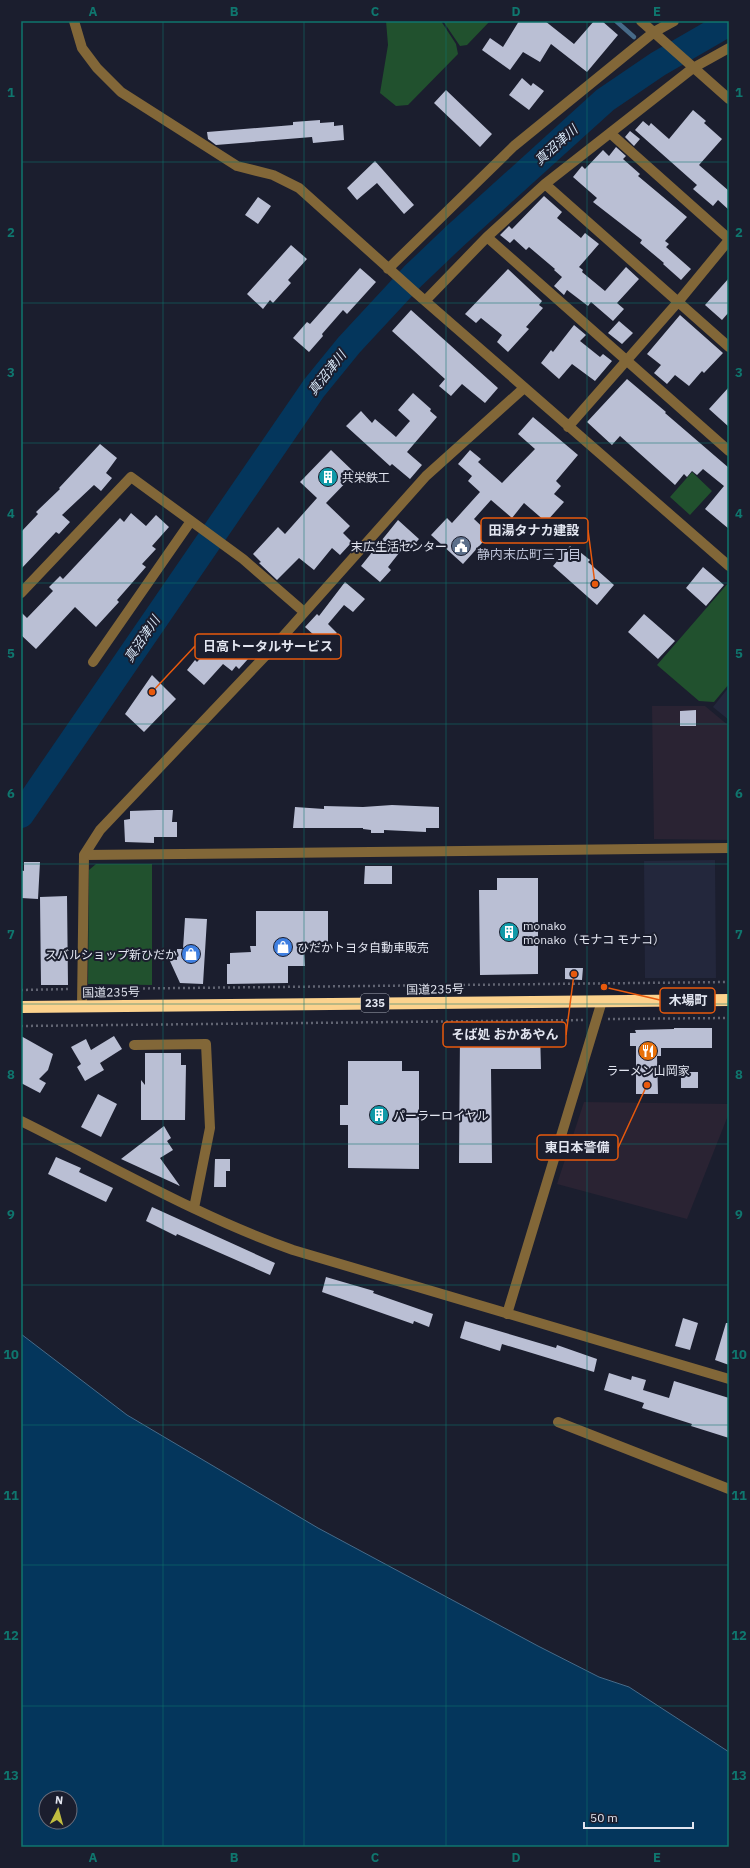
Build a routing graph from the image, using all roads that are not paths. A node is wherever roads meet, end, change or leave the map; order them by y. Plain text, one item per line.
1 (74, 21) edge
2 (642, 21) edge
3 (674, 21) edge
4 (654, 32) junction
5 (729, 48) edge
6 (690, 64) junction
7 (729, 99) edge
8 (610, 134) junction
9 (545, 184) junction
10 (487, 237) junction
11 (729, 240) edge
12 (388, 269) junction
13 (425, 301) junction
14 (678, 302) junction
15 (729, 347) edge
16 (627, 360) junction
17 (524, 388) junction
18 (568, 427) junction
19 (729, 451) edge
20 (191, 521) junction
21 (729, 566) edge
22 (21, 592) edge
23 (304, 612) junction
24 (93, 662) dead end
25 (729, 848) edge
26 (84, 855) junction
27 (729, 1000) edge
28 (602, 1001) junction
29 (82, 1006) junction
30 (21, 1007) edge
31 (134, 1045) dead end
32 (21, 1121) edge
33 (194, 1208) junction
34 (507, 1314) junction
35 (729, 1379) edge
36 (558, 1422) dead end
37 (729, 1489) edge

1 - 12 street
2 - 4 street
3 - 4 street
4 - 6 street
4 - 12 street
5 - 6 street
6 - 7 street
6 - 8 street
8 - 9 street
8 - 11 street
9 - 10 street
9 - 14 street
10 - 13 street
10 - 16 street
11 - 14 street
12 - 13 street
13 - 17 street
14 - 15 street
14 - 16 street
16 - 18 street
16 - 19 street
17 - 18 street
17 - 23 street
18 - 21 street
20 - 22 street
20 - 23 street
20 - 24 street
23 - 26 street
25 - 26 street
26 - 29 street
27 - 28 highway, 国道235号 / 235
28 - 29 highway, 国道235号 / 235
28 - 34 street
29 - 30 highway, 国道235号 / 235
31 - 33 street
32 - 33 street
33 - 34 street
34 - 35 street
36 - 37 street

